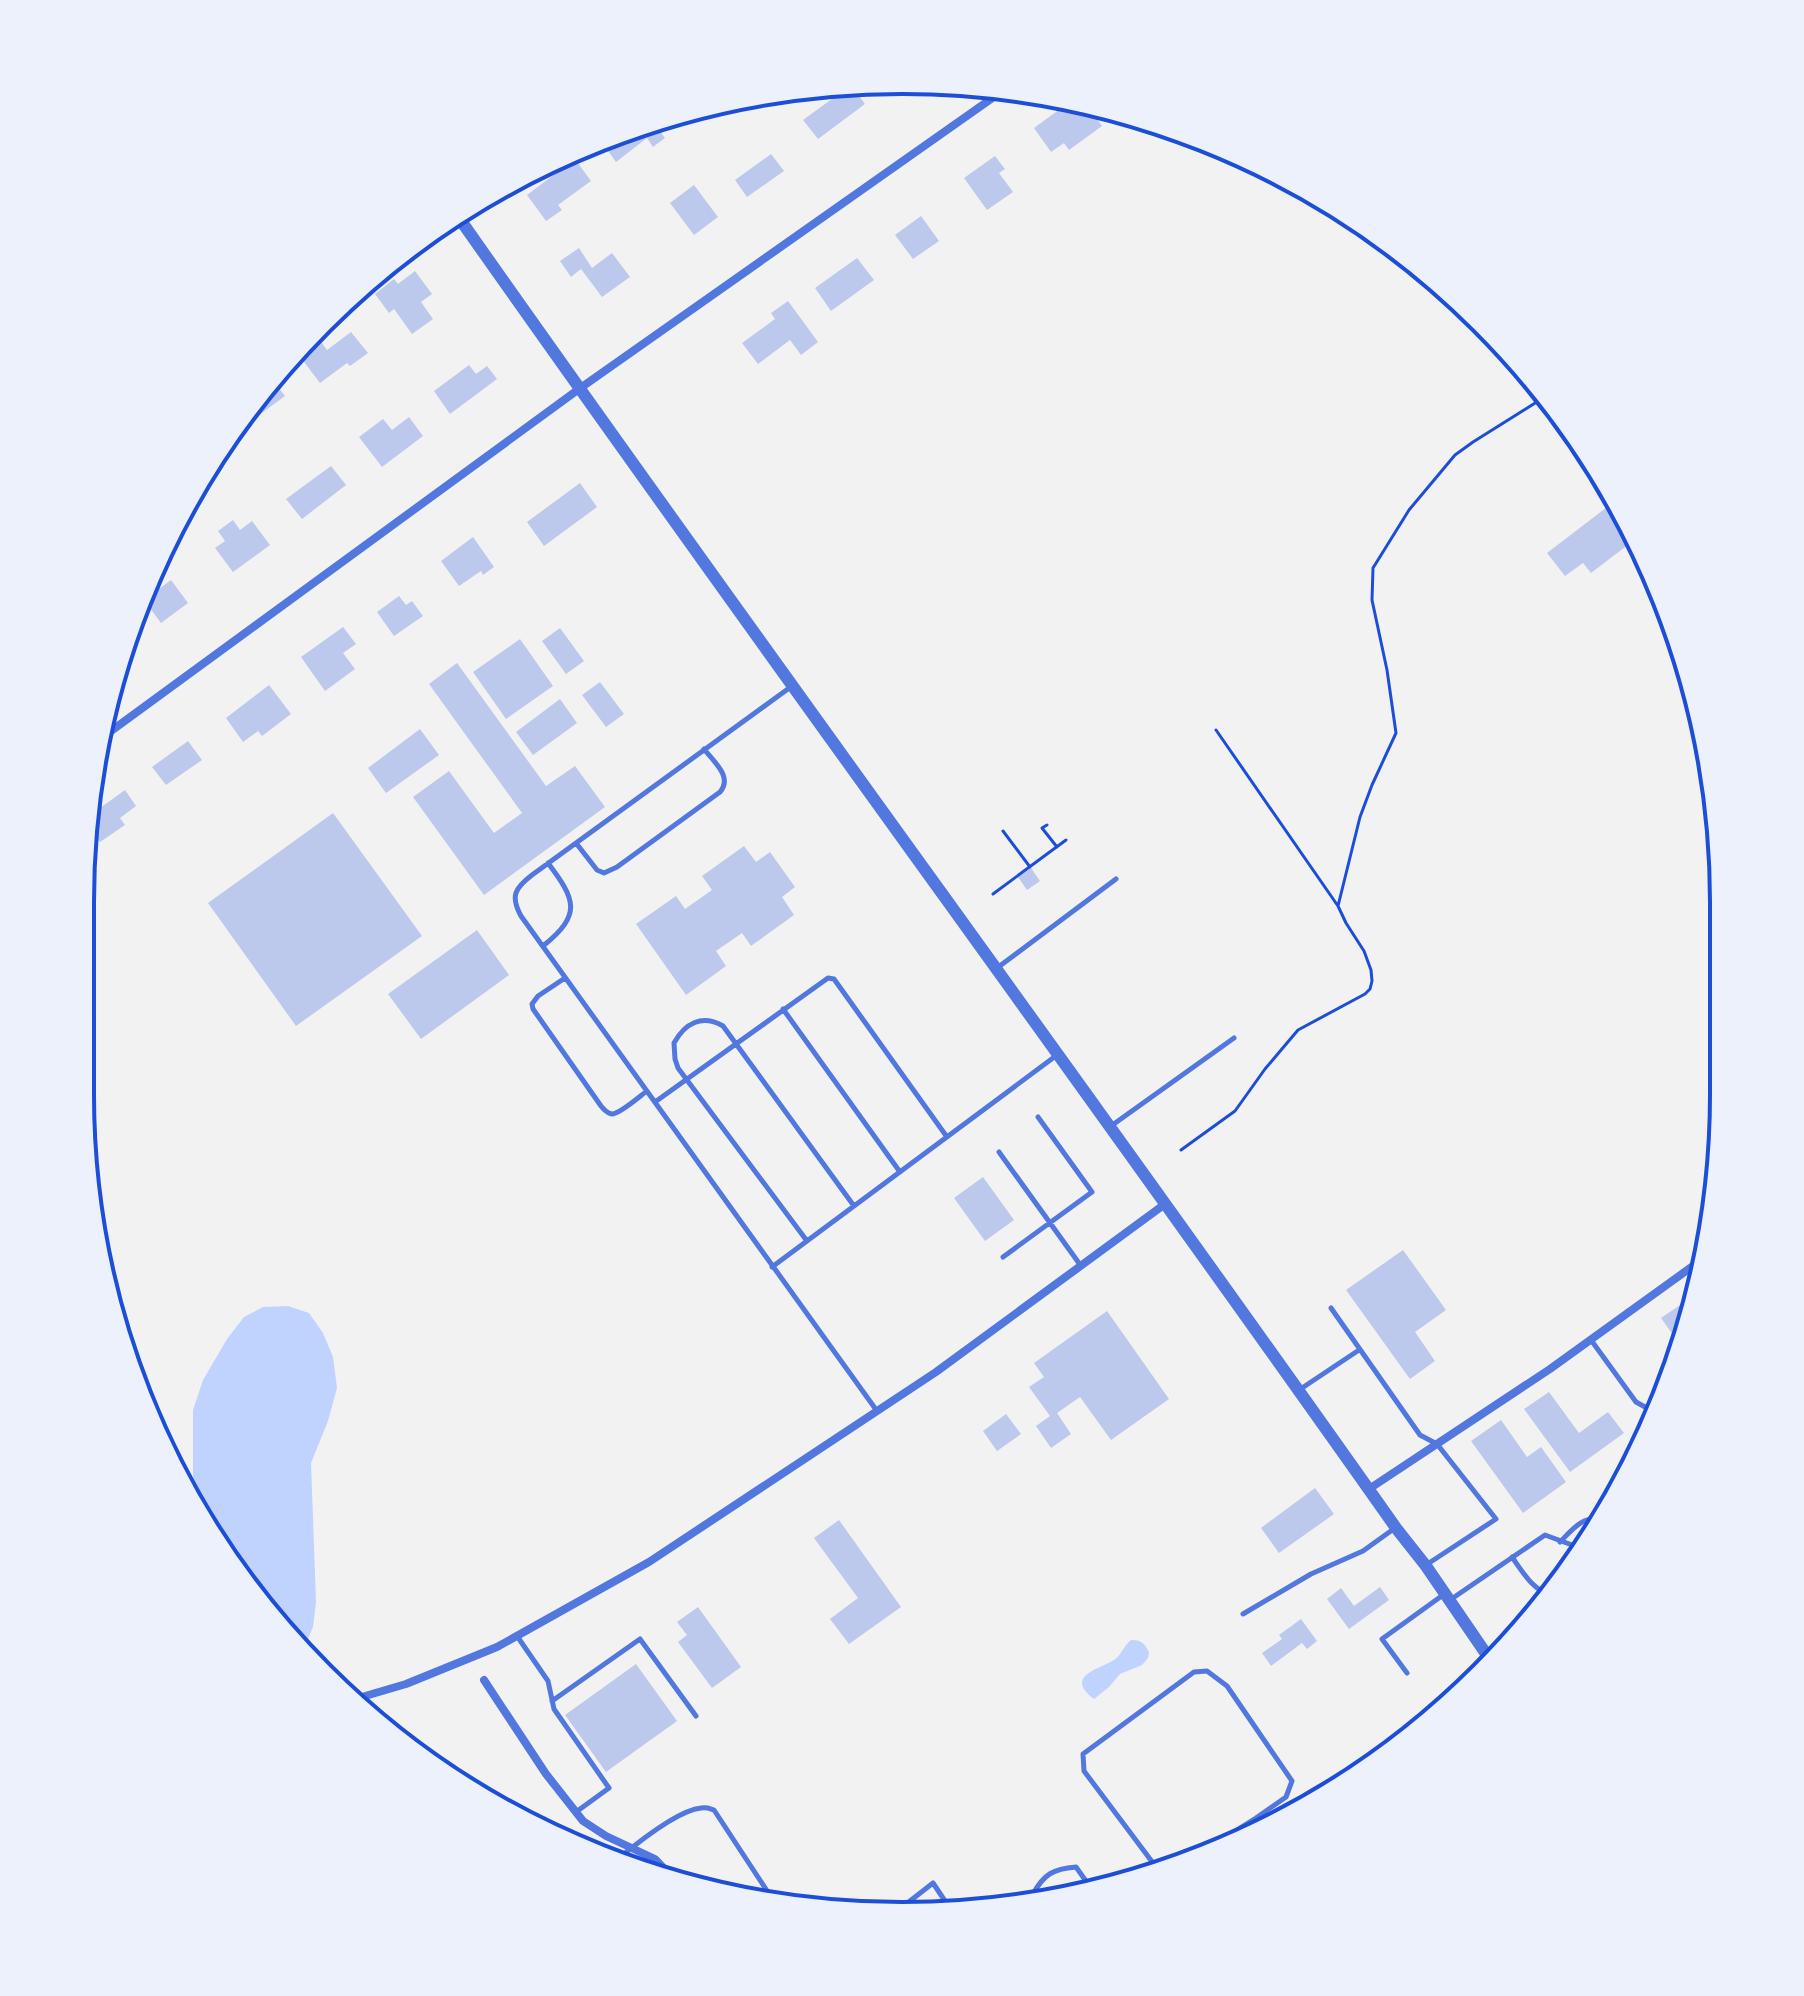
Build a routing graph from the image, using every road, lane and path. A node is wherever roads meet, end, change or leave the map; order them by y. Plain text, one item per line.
1 (990, 99) edge
2 (463, 224) edge
3 (579, 389) junction
4 (1537, 402) edge
5 (793, 686) junction
6 (113, 729) edge
7 (1216, 730) dead end
8 (704, 749) junction
9 (1047, 825) dead end
10 (1003, 831) dead end
11 (1066, 840) dead end
12 (576, 843) junction
13 (1057, 847) junction
14 (548, 863) junction
15 (1030, 867) junction
16 (1116, 879) dead end
17 (993, 894) dead end
18 (1338, 906) junction
19 (543, 946) junction
20 (996, 969) junction
21 (565, 978) junction
22 (783, 1009) junction
23 (1234, 1038) dead end
24 (736, 1043) junction
25 (1058, 1054) junction
26 (687, 1079) junction
27 (647, 1091) junction
28 (655, 1102) junction
29 (1038, 1117) dead end
30 (1110, 1127) junction
31 (947, 1137) junction
32 (1181, 1150) dead end
33 (999, 1152) dead end
34 (900, 1172) junction
35 (1165, 1204) junction
36 (854, 1206) junction
37 (1050, 1222) junction
38 (807, 1241) junction
39 (1003, 1257) dead end
40 (1081, 1266) junction
41 (772, 1267) junction
42 (1690, 1268) edge
43 (1331, 1308) dead end
44 (1590, 1340) junction
45 (1359, 1350) junction
46 (1298, 1391) junction
47 (1646, 1408) edge
48 (877, 1411) junction
49 (1437, 1444) junction
50 (1369, 1489) junction
51 (1589, 1519) edge
52 (1396, 1528) junction
53 (1560, 1542) junction
54 (1572, 1546) edge
55 (1512, 1557) junction
56 (1426, 1566) junction
57 (1540, 1590) edge
58 (1446, 1598) junction
59 (1243, 1614) dead end
60 (517, 1636) junction
61 (1485, 1652) edge
62 (1407, 1673) dead end
63 (484, 1680) dead end
64 (364, 1696) edge
65 (552, 1701) junction
66 (696, 1716) dead end
67 (576, 1812) junction
68 (1244, 1826) edge
69 (631, 1848) junction
70 (625, 1853) edge
71 (1152, 1862) edge
72 (660, 1864) edge
73 (1085, 1880) edge
74 (766, 1890) edge
75 (1035, 1890) edge
76 (945, 1900) edge
77 (909, 1902) edge

1 - 3 street
2 - 3 street
3 - 5 street
3 - 6 street
4 - 18 path
5 - 8 lane
5 - 20 street
7 - 18 path
8 - 12 lane
8 - 12 lane
9 - 13 path
10 - 15 path
11 - 13 path
12 - 14 lane
13 - 15 path
14 - 19 lane
14 - 19 lane
15 - 17 path
16 - 20 lane
18 - 32 path
19 - 21 lane
20 - 25 street
21 - 27 lane
21 - 27 lane
22 - 24 lane
22 - 31 lane
22 - 34 lane
23 - 30 lane
24 - 26 lane
24 - 26 lane
24 - 36 lane
25 - 30 street
25 - 31 lane
26 - 28 lane
26 - 38 lane
27 - 28 lane
28 - 41 lane
29 - 37 lane
30 - 35 street
31 - 34 lane
33 - 37 lane
34 - 36 lane
35 - 40 street
35 - 46 street
36 - 38 lane
37 - 39 lane
37 - 40 lane
38 - 41 lane
40 - 48 street
41 - 48 lane
42 - 44 street
43 - 45 lane
44 - 47 lane
44 - 49 street
45 - 46 lane
45 - 49 lane
46 - 50 street
48 - 60 street
49 - 50 street
49 - 56 lane
50 - 52 street
51 - 53 lane
52 - 56 street
52 - 59 lane
53 - 54 lane
53 - 55 lane
55 - 57 lane
55 - 58 lane
56 - 58 street
58 - 61 street
58 - 62 lane
60 - 64 street
60 - 65 lane
63 - 67 street
65 - 66 lane
65 - 67 lane
67 - 69 street
68 - 71 lane
69 - 70 lane
69 - 72 street
69 - 74 lane
73 - 75 lane
76 - 77 lane

